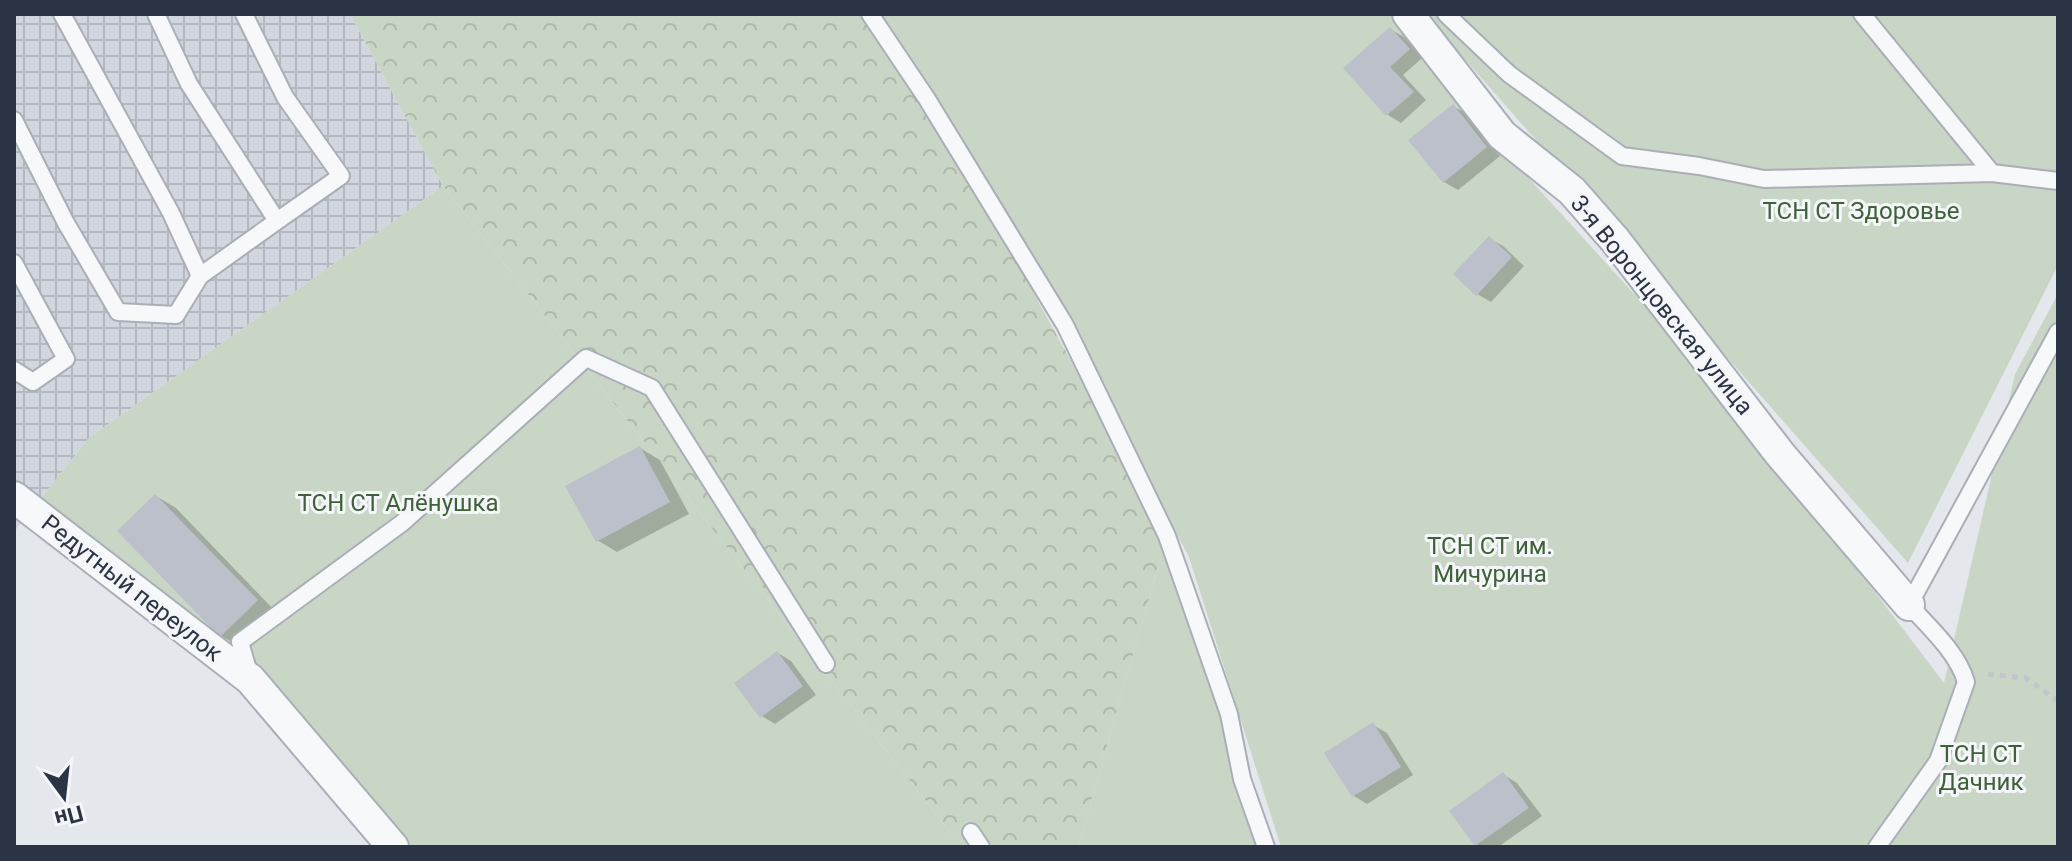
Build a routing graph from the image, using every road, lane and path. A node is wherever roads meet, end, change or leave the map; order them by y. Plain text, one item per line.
1 (62, 14) edge
2 (156, 14) edge
3 (244, 14) edge
4 (870, 14) edge
5 (1408, 14) edge
6 (1446, 14) edge
7 (1862, 14) edge
8 (14, 120) edge
9 (1992, 173) junction
10 (2058, 181) edge
11 (277, 221) junction
12 (14, 263) edge
13 (200, 276) junction
14 (2058, 332) edge
15 (14, 370) edge
16 (14, 497) edge
17 (1909, 605) junction
18 (826, 664) dead end
19 (1963, 671) junction
20 (250, 679) junction
21 (2058, 701) edge
22 (971, 832) dead end
23 (393, 847) edge
24 (981, 847) edge
25 (1266, 847) edge
26 (1877, 847) edge

1 - 13 lane
2 - 11 lane
3 - 11 lane
4 - 25 lane
5 - 17 street, 3-я Воронцовская улица
6 - 9 lane
7 - 9 lane
8 - 13 lane
9 - 10 lane
11 - 13 lane
12 - 15 lane
14 - 17 lane
16 - 20 street, Редутный переулок
17 - 19 lane
18 - 20 lane
19 - 21 path
19 - 26 lane
20 - 23 street, Редутный переулок
22 - 24 lane

